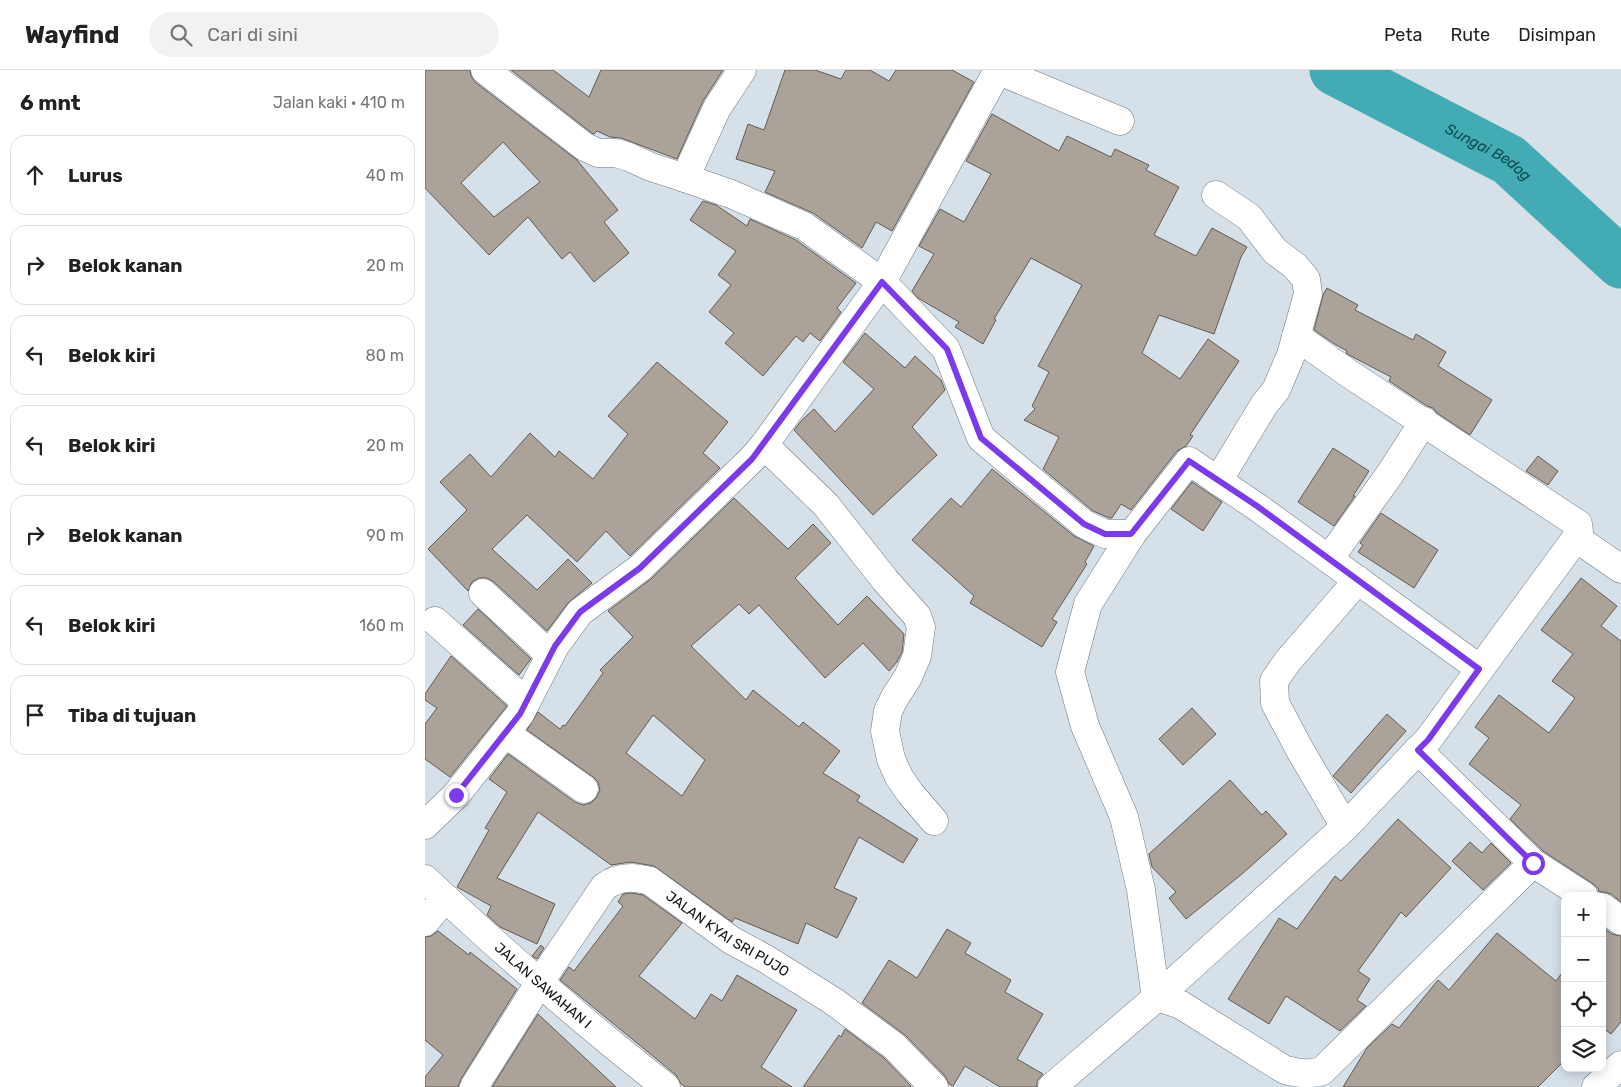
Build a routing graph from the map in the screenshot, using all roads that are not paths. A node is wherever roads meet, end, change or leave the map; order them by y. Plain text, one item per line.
1 (485, 70) edge
2 (743, 70) edge
3 (998, 70) edge
4 (1121, 121) dead end
5 (685, 178) junction
6 (1216, 195) dead end
7 (882, 282) junction
8 (1296, 336) junction
9 (1424, 421) junction
10 (764, 445) junction
11 (1218, 481) junction
12 (1131, 534) junction
13 (1576, 538) junction
14 (1329, 559) junction
15 (1621, 569) edge
16 (1358, 580) junction
17 (483, 593) dead end
18 (435, 621) dead end
19 (550, 655) junction
20 (1479, 669) junction
21 (526, 702) junction
22 (505, 733) junction
23 (1418, 750) junction
24 (584, 789) dead end
25 (934, 821) dead end
26 (425, 825) edge
27 (1345, 827) junction
28 (1533, 863) junction
29 (425, 879) edge
30 (1578, 892) edge
31 (445, 898) junction
32 (1606, 910) edge
33 (1621, 921) edge
34 (425, 922) edge
35 (540, 982) junction
36 (1156, 998) junction
37 (1621, 1064) edge
38 (474, 1087) edge
39 (666, 1087) edge
40 (934, 1087) edge
41 (1052, 1087) edge
42 (1596, 1087) edge

1 - 5 street
2 - 5 street
3 - 4 street
3 - 7 street
5 - 7 street
6 - 8 street
7 - 10 street
7 - 12 street
8 - 9 street
8 - 11 street
9 - 13 street
9 - 14 street
10 - 19 street
10 - 25 street
11 - 12 street
11 - 14 street
12 - 36 street
13 - 15 street
13 - 20 street
14 - 16 street
16 - 20 street
16 - 27 street
17 - 19 street
18 - 21 street
19 - 21 street
20 - 23 street
21 - 22 street
22 - 24 street
22 - 26 street
23 - 27 street
23 - 28 street
27 - 36 street
28 - 30 street
28 - 36 street
29 - 31 street, JALAN SAWAHAN I
31 - 34 street
31 - 35 street, JALAN SAWAHAN I
32 - 33 street
35 - 38 street, JALAN KYAI SRI PUJO
35 - 39 street, JALAN SAWAHAN I
35 - 40 street, JALAN KYAI SRI PUJO
36 - 41 street
37 - 42 street

